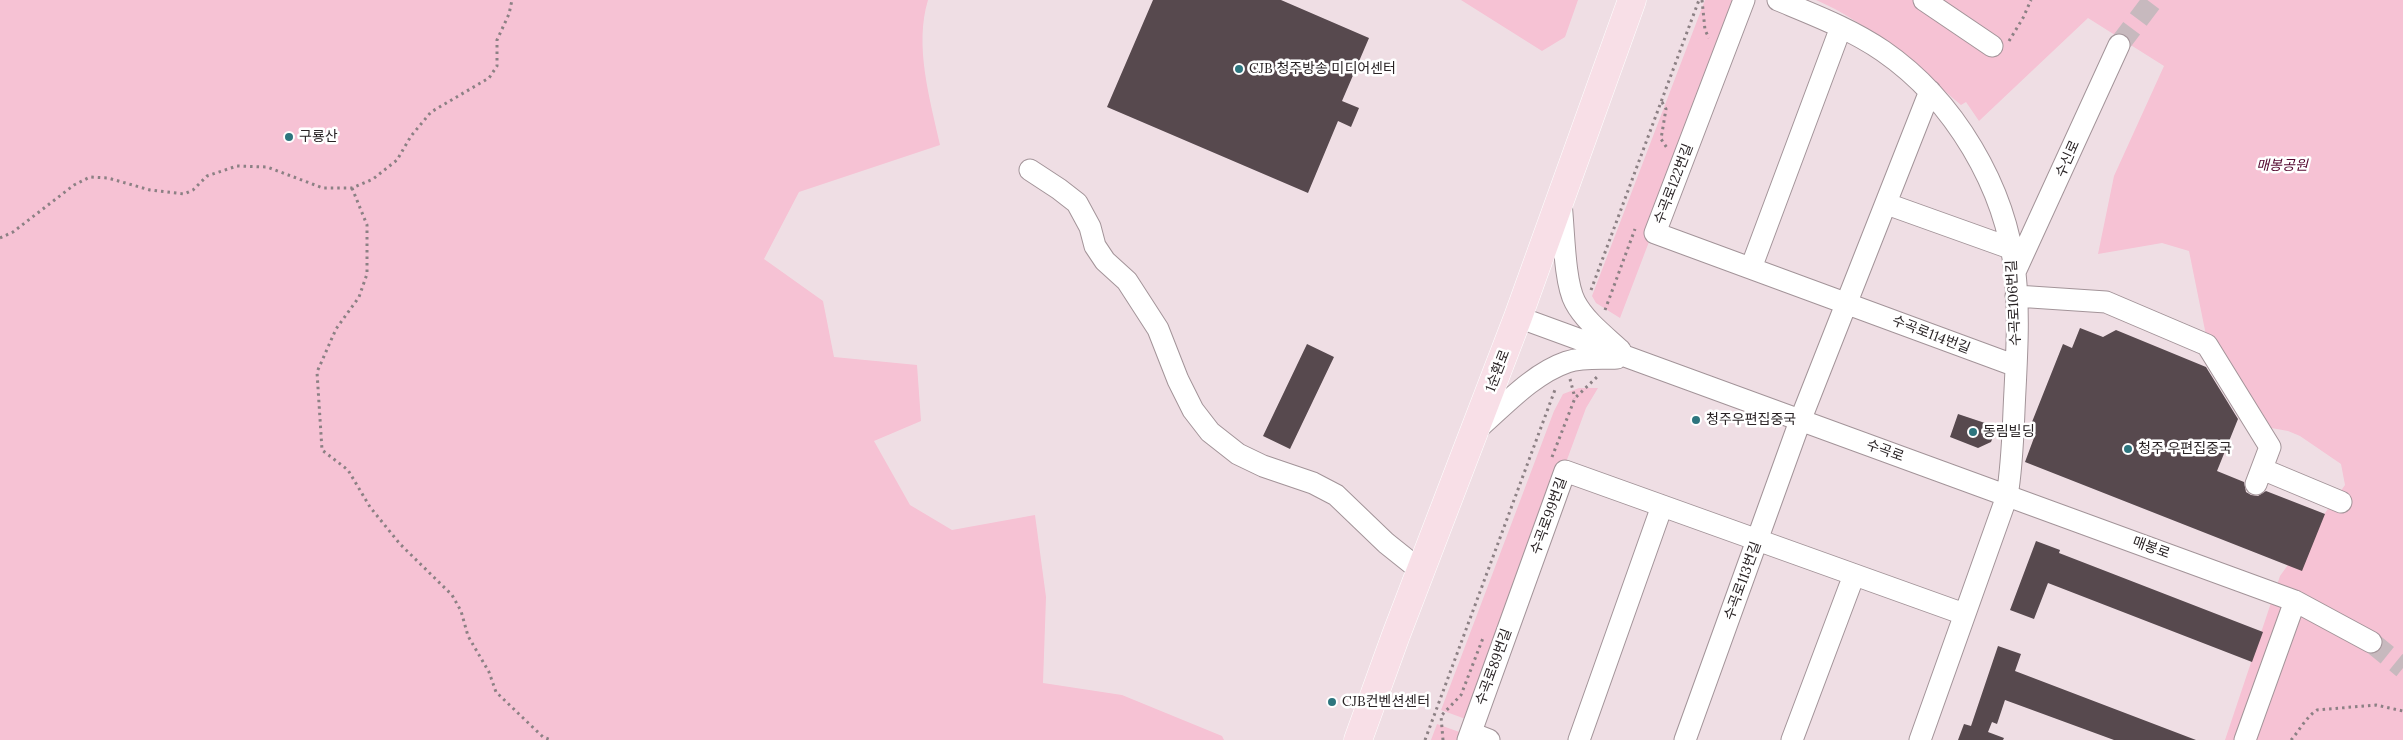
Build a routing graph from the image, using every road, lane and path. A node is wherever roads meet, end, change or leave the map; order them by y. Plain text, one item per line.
1 (512, 0) edge
2 (1632, 0) edge
3 (1701, 0) edge
4 (1744, 0) edge
5 (1778, 0) edge
6 (1924, 0) edge
7 (2031, 0) edge
8 (1841, 27) junction
9 (1709, 38) dead end
10 (2119, 45) tunnel mouth
11 (1992, 46) joint
12 (1930, 90) junction
13 (1662, 102) junction
14 (1667, 148) dead end
15 (1030, 170) dead end
16 (352, 188) junction
17 (1561, 199) junction
18 (1886, 204) junction
19 (0, 238) edge
20 (2010, 248) junction
21 (1751, 268) junction
22 (2015, 272) junction
23 (1589, 294) dead end
24 (2016, 296) junction
25 (1847, 303) junction
26 (1518, 317) junction
27 (1630, 358) junction
28 (2016, 366) junction
29 (1568, 373) dead end
30 (1598, 377) dead end
31 (1557, 384) dead end
32 (1800, 421) junction
33 (1475, 431) junction
34 (2007, 496) junction
35 (2341, 502) dead end
36 (1662, 506) junction
37 (1758, 540) junction
38 (1420, 571) junction
39 (1854, 574) junction
40 (2295, 601) junction
41 (1518, 602) joint
42 (1964, 614) junction
43 (2371, 642) tunnel mouth
44 (1461, 695) dead end
45 (2403, 711) edge
46 (1476, 738) edge
47 (552, 740) edge
48 (1358, 740) edge
49 (1425, 740) edge
50 (1443, 740) edge
51 (1579, 740) edge
52 (1685, 740) edge
53 (1792, 740) edge
54 (1920, 740) edge
55 (2245, 740) edge
56 (2291, 740) edge

1 - 16 path
2 - 17 main road, 1순환로
3 - 9 path
3 - 13 path
4 - 21 street, 수곡로122번길
5 - 8 street, 수곡로106번길
6 - 11 street
7 - 11 path
8 - 12 street, 수곡로106번길
8 - 21 street
10 - 22 street, 수신로
12 - 18 street
12 - 20 street, 수곡로106번길
13 - 14 path
13 - 23 path
15 - 38 street
16 - 19 path
16 - 47 path
17 - 26 main road, 1순환로
17 - 27 street
18 - 20 street
18 - 25 street
20 - 22 street, 수곡로106번길
21 - 25 street, 수곡로122번길
22 - 24 street, 수곡로106번길
24 - 28 street, 수곡로106번길
24 - 35 street
25 - 28 street, 수곡로114번길
25 - 32 street
26 - 27 street, 수곡로
26 - 33 main road, 1순환로
27 - 32 street, 수곡로
27 - 33 street
28 - 34 street, 수곡로106번길
29 - 30 path
31 - 49 path
32 - 34 street, 수곡로
32 - 37 street, 수곡로113번길
33 - 38 main road, 1순환로
34 - 40 street, 매봉로
34 - 42 street
36 - 37 street, 수곡로99번길
36 - 41 street, 수곡로99번길
36 - 51 street
37 - 39 street, 수곡로99번길
37 - 52 street, 수곡로113번길
38 - 48 main road, 1순환로
39 - 42 street, 수곡로99번길
39 - 53 street
40 - 43 street, 매봉로
40 - 55 street
41 - 46 street, 수곡로89번길
42 - 54 street
44 - 50 path
45 - 56 path

